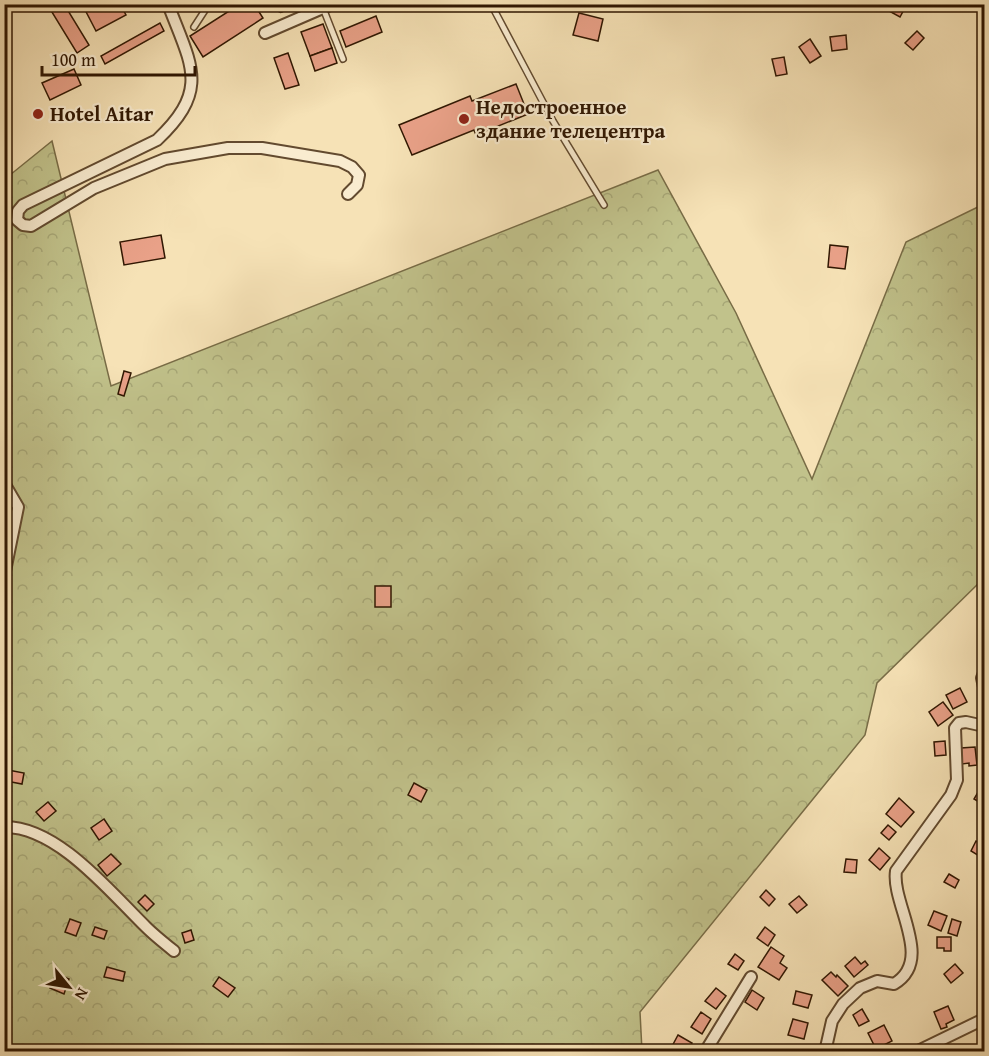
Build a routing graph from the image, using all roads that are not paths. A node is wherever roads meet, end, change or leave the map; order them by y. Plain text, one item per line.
1 (168, 4) edge
2 (209, 4) edge
3 (491, 4) edge
4 (328, 6) edge
5 (194, 27) dead end
6 (265, 33) dead end
7 (343, 59) dead end
8 (348, 194) dead end
9 (604, 205) dead end
10 (4, 483) edge
11 (4, 576) edge
12 (984, 673) edge
13 (984, 687) edge
14 (984, 726) edge
15 (4, 827) edge
16 (174, 951) dead end
17 (751, 977) dead end
18 (984, 1019) edge
19 (705, 1052) edge
20 (825, 1052) edge
21 (916, 1052) edge

1 - 8 street
2 - 5 lane
3 - 9 lane
4 - 6 street
4 - 7 lane
10 - 11 street
12 - 13 street
14 - 20 street
15 - 16 street
17 - 19 street
18 - 21 street

